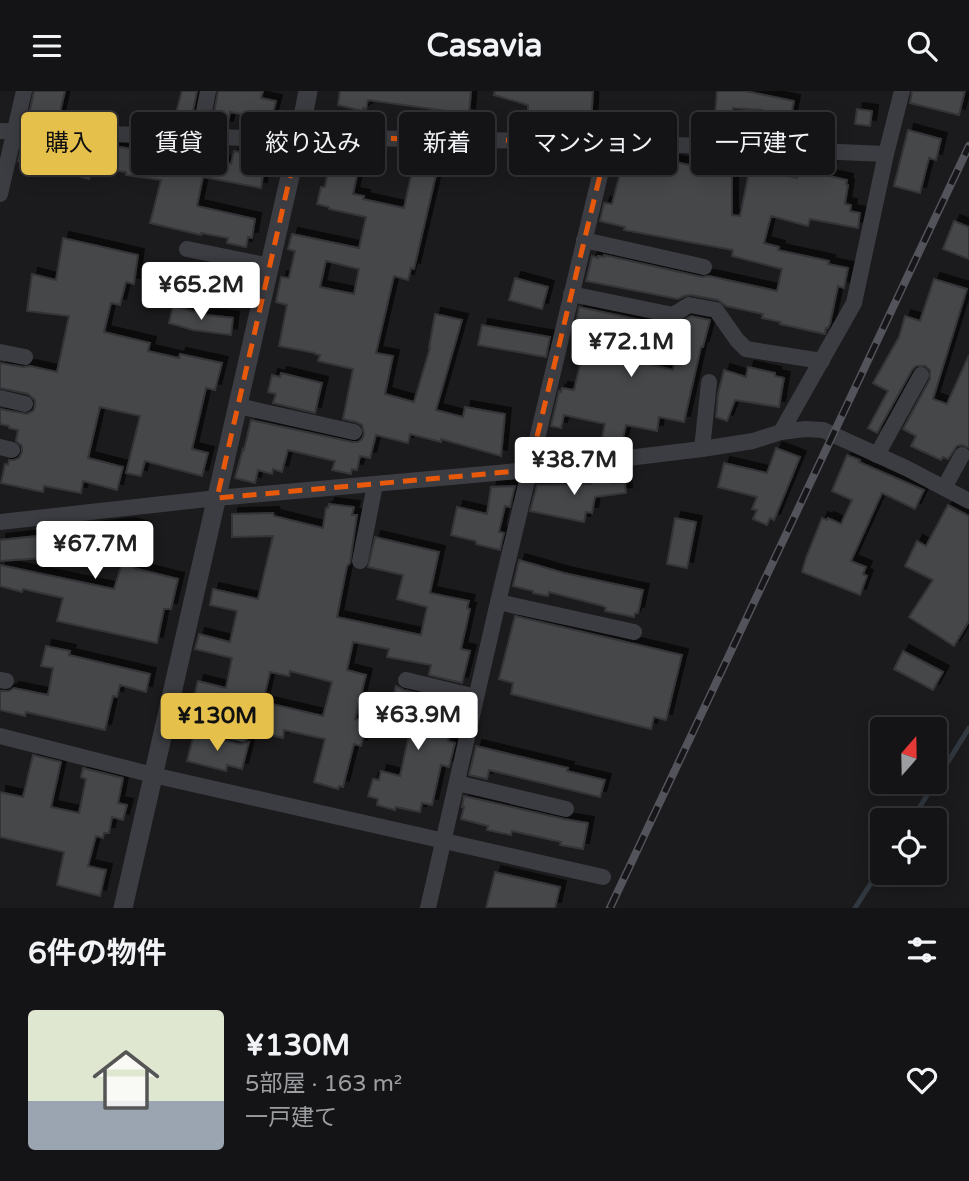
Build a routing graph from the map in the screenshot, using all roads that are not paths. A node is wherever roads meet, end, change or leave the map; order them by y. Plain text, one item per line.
1 (24, 91) edge
2 (208, 91) edge
3 (308, 91) edge
4 (902, 91) edge
5 (204, 112) edge
6 (304, 112) edge
7 (7, 131) edge
8 (131, 135) edge
9 (385, 138) edge
10 (509, 140) edge
11 (677, 145) edge
12 (886, 154) junction
13 (290, 175) edge
14 (600, 175) edge
15 (0, 194) edge
16 (584, 240) junction
17 (187, 249) dead end
18 (270, 266) junction
19 (704, 267) dead end
20 (571, 294) junction
21 (0, 352) edge
22 (25, 357) dead end
23 (822, 361) junction
24 (921, 375) dead end
25 (709, 382) dead end
26 (0, 398) edge
27 (24, 404) dead end
28 (238, 407) junction
29 (354, 432) dead end
30 (781, 432) junction
31 (702, 449) junction
32 (877, 454) junction
33 (962, 456) dead end
34 (529, 470) junction
35 (375, 485) junction
36 (944, 488) junction
37 (967, 495) edge
38 (217, 498) junction
39 (0, 522) edge
40 (360, 561) dead end
41 (498, 602) junction
42 (634, 632) dead end
43 (406, 680) dead end
44 (476, 698) junction
45 (167, 717) junction
46 (242, 734) dead end
47 (0, 736) edge
48 (153, 775) junction
49 (457, 783) junction
50 (566, 809) dead end
51 (444, 840) junction
52 (603, 877) dead end
53 (123, 908) edge
54 (428, 908) edge

1 - 7 street
2 - 5 street
3 - 6 street
4 - 12 street
7 - 8 street
7 - 15 street
9 - 10 street
11 - 12 street
12 - 23 street
13 - 18 street
14 - 16 street
16 - 19 street
16 - 20 street
17 - 18 street
18 - 28 street
20 - 23 street
20 - 34 street
21 - 22 street
23 - 30 street
24 - 32 street
25 - 31 street
26 - 27 street
28 - 29 street
28 - 38 street
30 - 31 street
30 - 32 street
31 - 34 street
32 - 36 street
33 - 36 street
34 - 35 street
34 - 41 street
35 - 38 street
35 - 40 street
36 - 37 street
38 - 39 street
38 - 45 street
41 - 42 street
41 - 44 street
43 - 44 street
44 - 49 street
45 - 46 street
45 - 48 street
47 - 48 street
48 - 51 street
48 - 53 street
49 - 50 street
49 - 51 street
51 - 52 street
51 - 54 street

